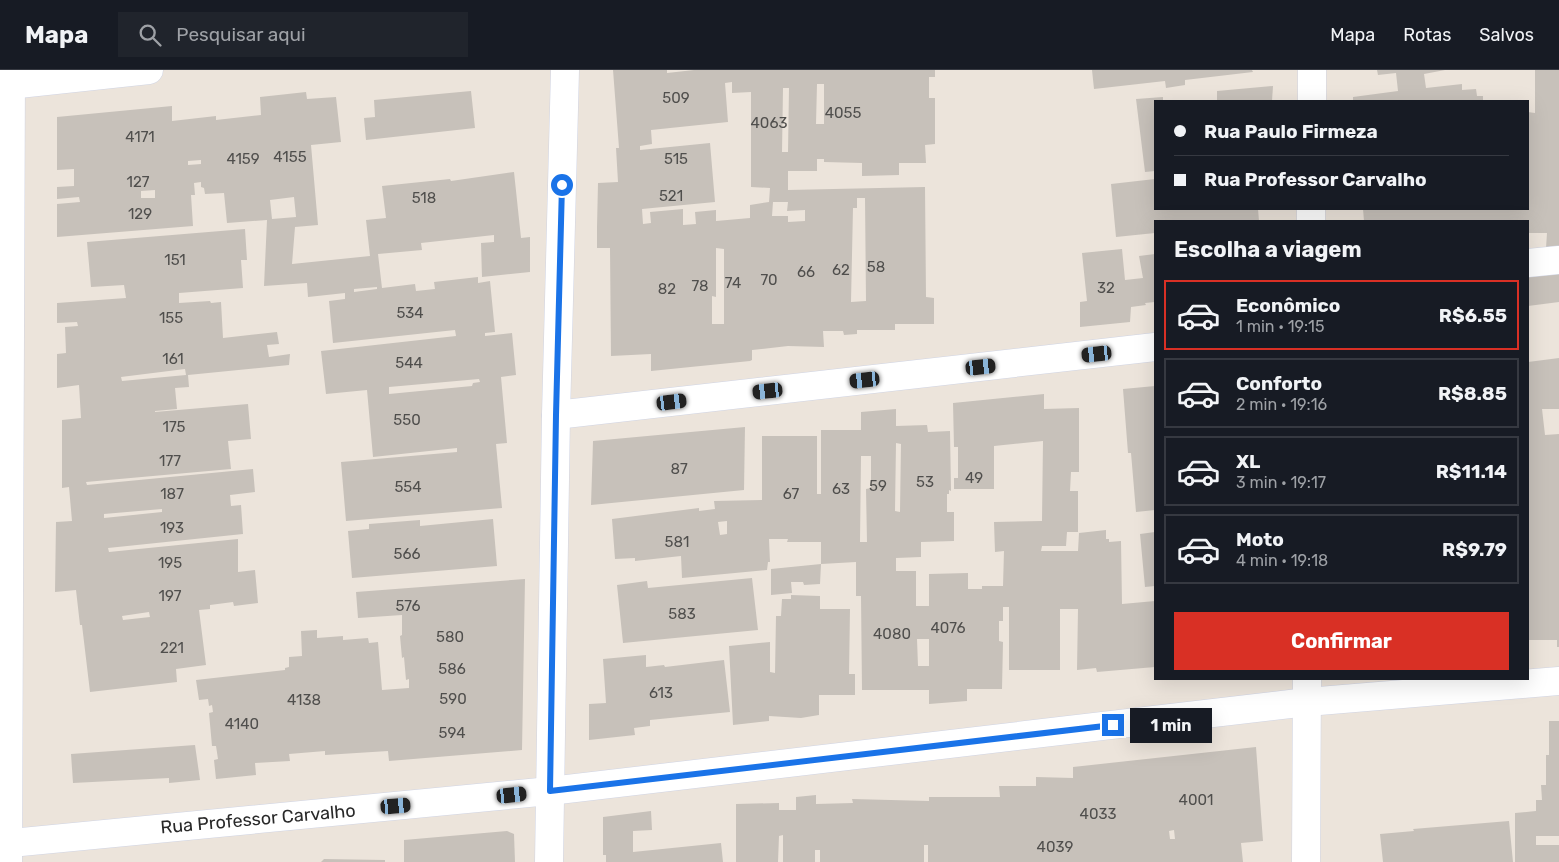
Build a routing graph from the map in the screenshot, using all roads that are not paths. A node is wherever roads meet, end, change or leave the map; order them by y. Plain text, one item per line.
1 (150, 70) edge
2 (565, 70) edge
3 (1312, 70) edge
4 (7, 80) edge
5 (1312, 100) edge
6 (1559, 260) edge
7 (1529, 263) edge
8 (1154, 347) edge
9 (556, 415) junction
10 (1559, 681) edge
11 (1307, 690) edge
12 (550, 791) junction
13 (5, 849) edge
14 (550, 862) edge
15 (1306, 862) edge

1 - 4 street
2 - 9 street
3 - 5 street
4 - 13 street
6 - 7 street
8 - 9 street
9 - 12 street
10 - 11 street, Rua Professor Carvalho
11 - 12 street, Rua Professor Carvalho
11 - 15 street
12 - 13 street, Rua Professor Carvalho
12 - 14 street

